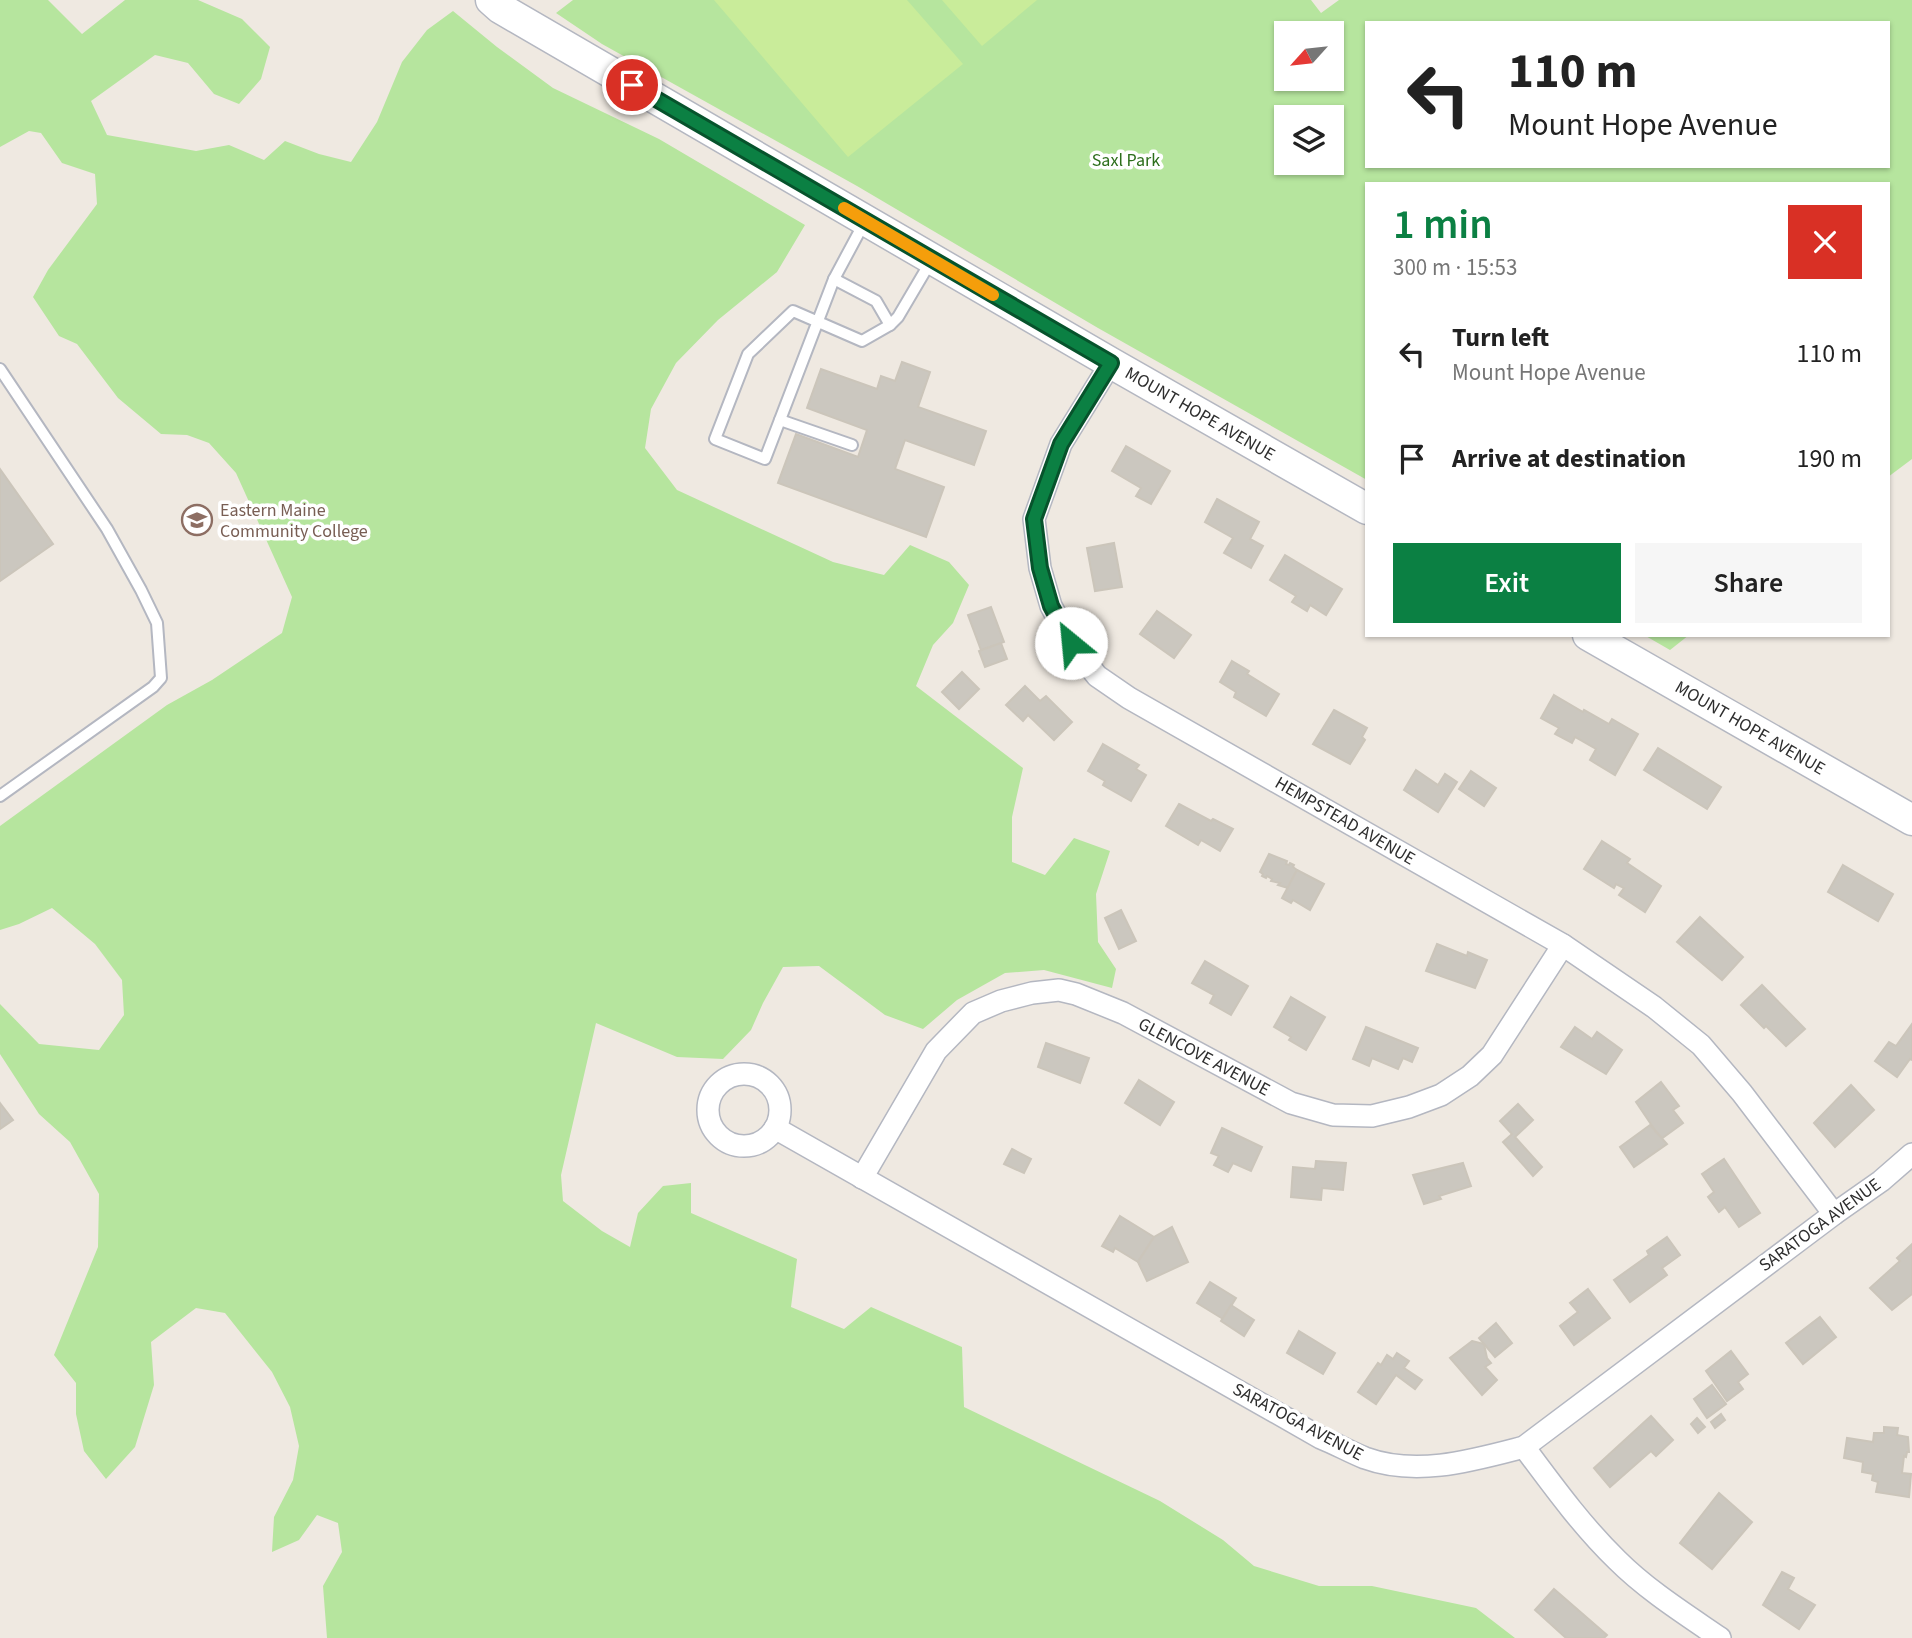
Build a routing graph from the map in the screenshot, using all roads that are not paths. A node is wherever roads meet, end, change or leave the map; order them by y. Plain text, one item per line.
1 (509, 8) edge
2 (866, 220) junction
3 (932, 259) junction
4 (834, 279) junction
5 (817, 321) junction
6 (890, 326) junction
7 (1111, 363) junction
8 (0, 369) edge
9 (780, 420) junction
10 (852, 445) dead end
11 (1365, 508) edge
12 (1592, 637) edge
13 (1, 792) edge
14 (1912, 820) edge
15 (1563, 945) junction
16 (775, 1128) dead end
17 (1912, 1154) edge
18 (862, 1178) junction
19 (1834, 1214) junction
20 (1524, 1447) junction
21 (1720, 1638) edge

1 - 2 street, MOUNT HOPE AVENUE
2 - 3 street, MOUNT HOPE AVENUE
2 - 4 lane
3 - 6 lane
3 - 7 street, MOUNT HOPE AVENUE
4 - 5 lane
4 - 6 lane
5 - 6 lane
5 - 9 lane
5 - 9 lane
7 - 11 street, MOUNT HOPE AVENUE
7 - 15 street, HEMPSTEAD AVENUE
8 - 13 lane
9 - 10 lane
12 - 14 street, MOUNT HOPE AVENUE
15 - 18 street, GLENCOVE AVENUE
15 - 19 street, HEMPSTEAD AVENUE
16 - 18 street, SARATOGA AVENUE
17 - 19 street, SARATOGA AVENUE
18 - 20 street, SARATOGA AVENUE
19 - 20 street, SARATOGA AVENUE
20 - 21 street

